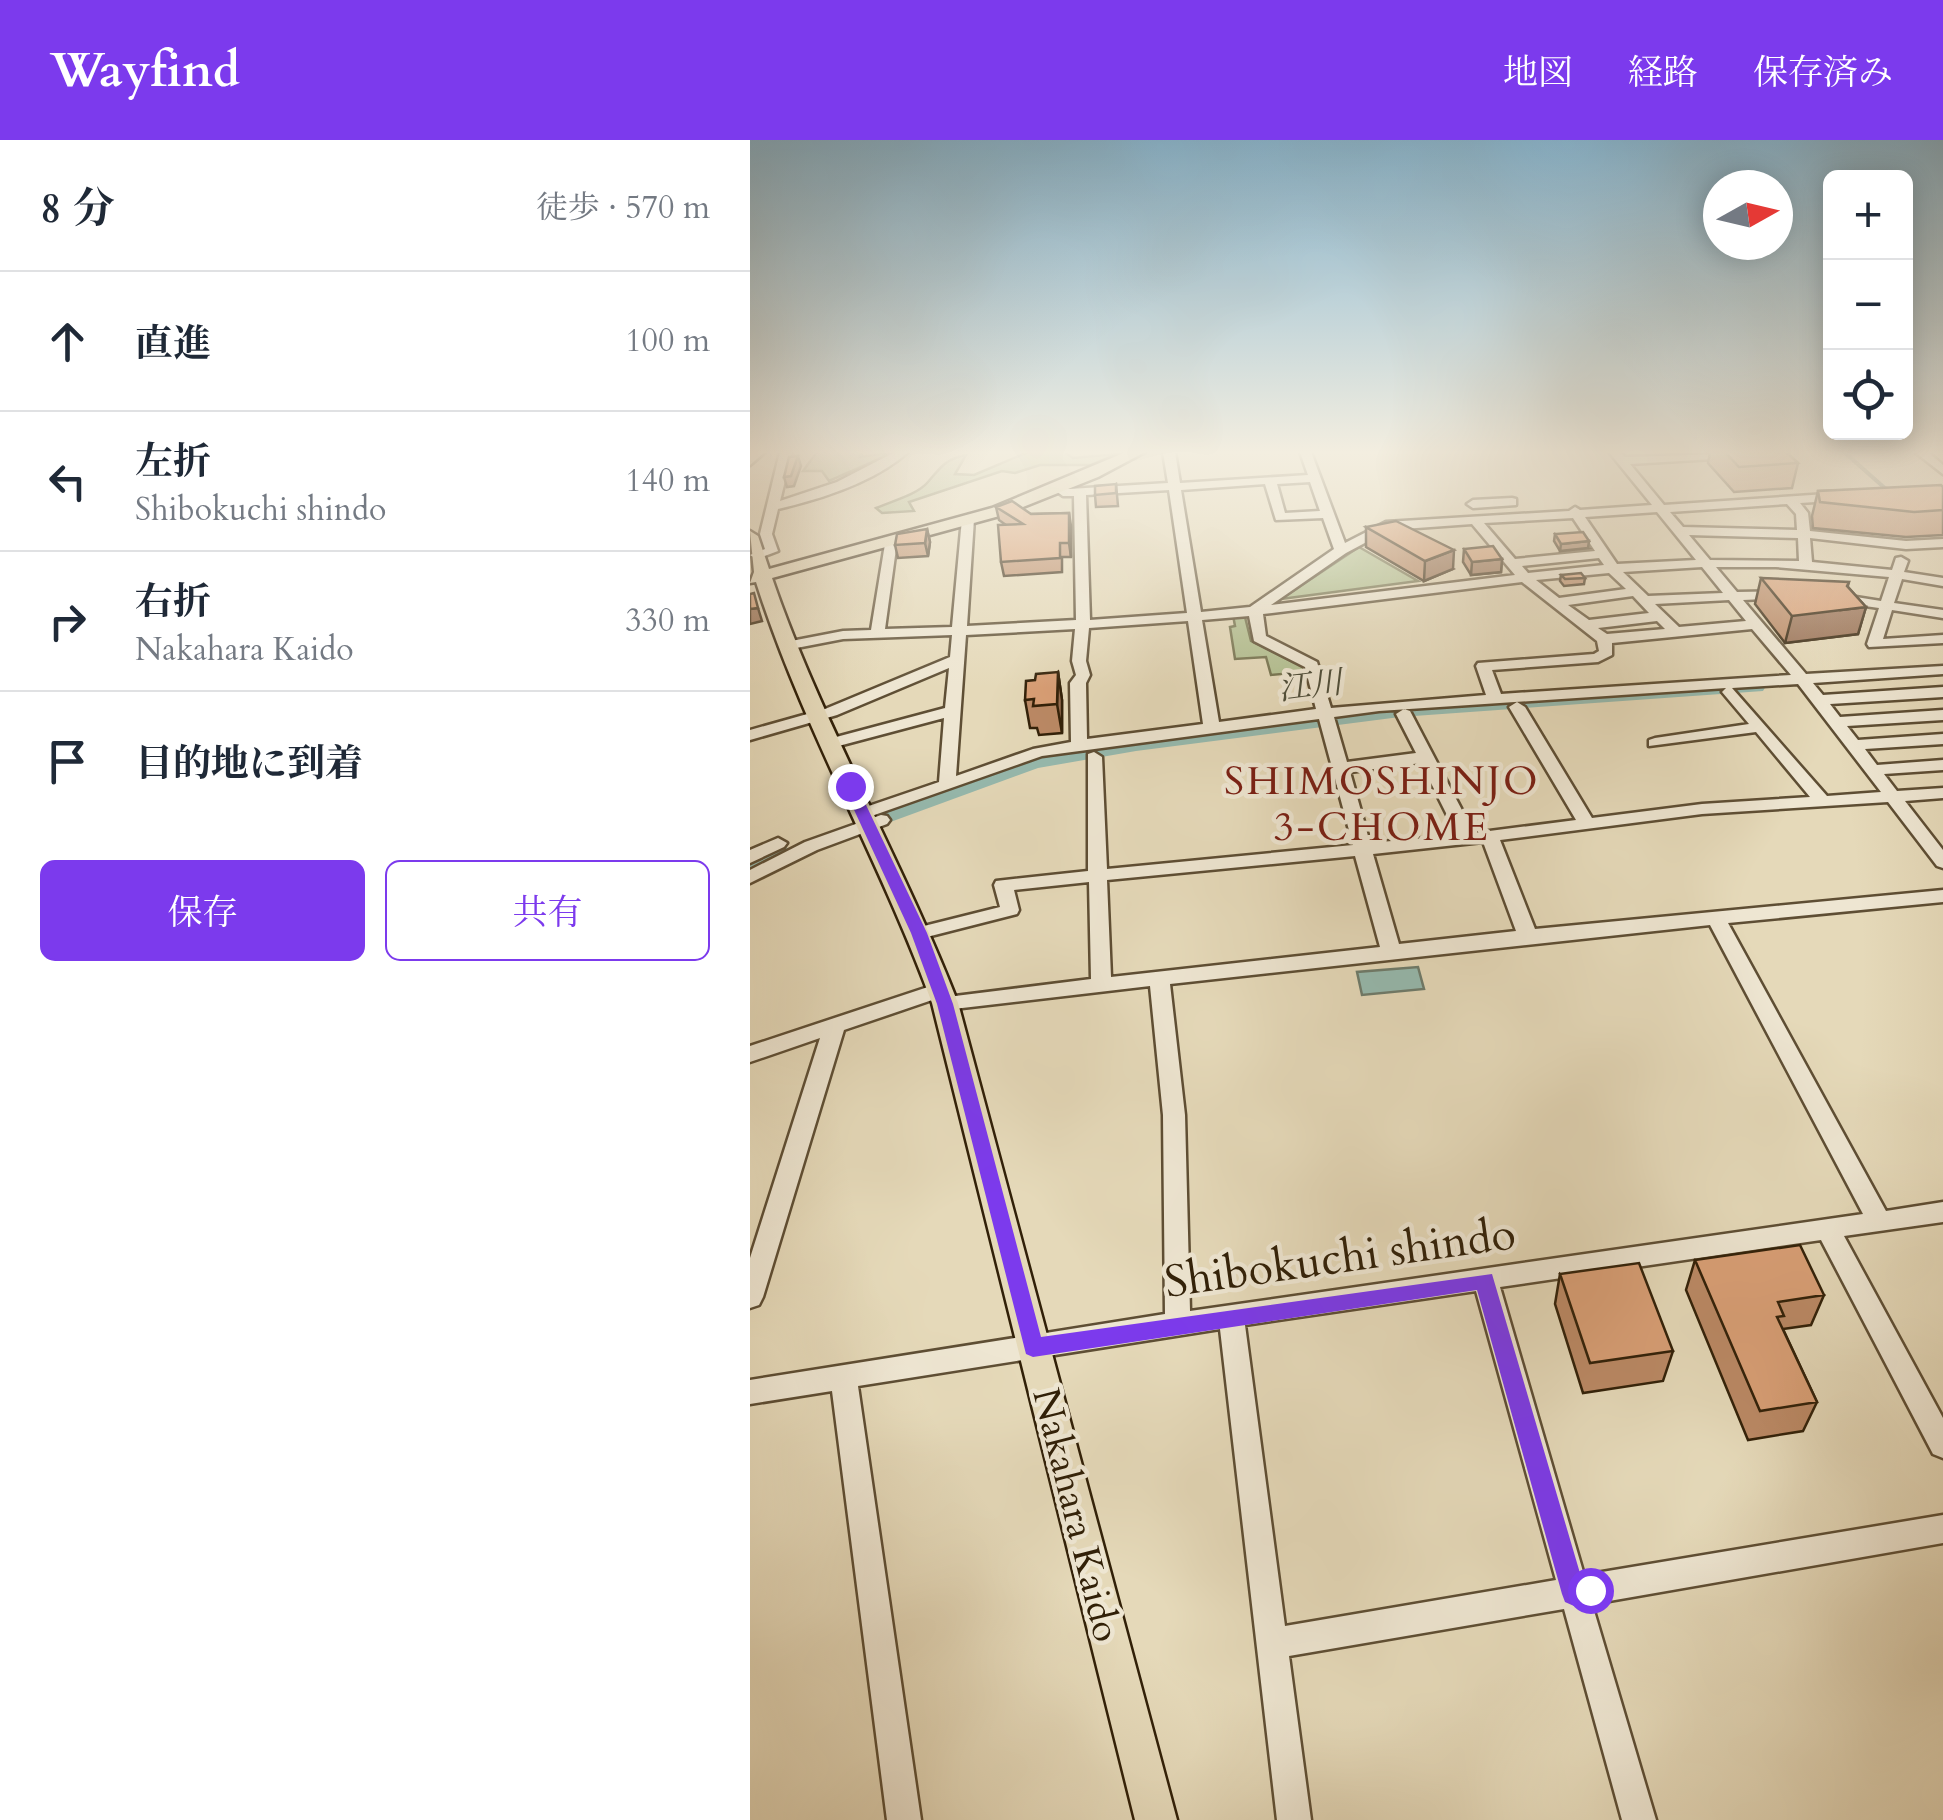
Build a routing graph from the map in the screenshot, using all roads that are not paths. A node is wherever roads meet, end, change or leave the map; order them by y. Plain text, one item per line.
1 (767, 530) edge
2 (930, 530) edge
3 (967, 530) edge
4 (1081, 530) edge
5 (1181, 530) edge
6 (1333, 530) edge
7 (1378, 530) edge
8 (1488, 530) edge
9 (1589, 530) edge
10 (1679, 530) edge
11 (1746, 530) edge
12 (1805, 530) edge
13 (1805, 534) junction
14 (750, 536) edge
15 (891, 541) junction
16 (1943, 543) edge
17 (1911, 545) junction
18 (1341, 550) junction
19 (1943, 551) edge
20 (1603, 554) junction
21 (756, 555) junction
22 (1703, 560) junction
23 (1512, 563) junction
24 (1613, 569) junction
25 (1897, 573) junction
26 (1804, 575) junction
27 (756, 576) edge
28 (1525, 578) junction
29 (1943, 582) edge
30 (1730, 594) junction
31 (1640, 596) junction
32 (1822, 596) edge
33 (1556, 602) junction
34 (1888, 602) junction
35 (1254, 610) junction
36 (1194, 614) junction
37 (1943, 614) edge
38 (1660, 616) junction
39 (1083, 621) junction
40 (1756, 624) junction
41 (1586, 625) junction
42 (957, 629) junction
43 (1674, 630) junction
44 (877, 634) junction
45 (1604, 639) junction
46 (1943, 639) edge
47 (1874, 644) junction
48 (786, 646) junction
49 (956, 660) junction
50 (1913, 674) junction
51 (1802, 682) junction
52 (1941, 686) edge
53 (1730, 692) junction
54 (1819, 700) junction
55 (1508, 703) junction
56 (952, 711) junction
57 (1404, 714) junction
58 (1943, 715) edge
59 (819, 716) junction
60 (1326, 718) junction
61 (1836, 722) junction
62 (1759, 727) junction
63 (1212, 728) junction
64 (750, 734) edge
65 (1943, 738) edge
66 (1655, 742) dead end
67 (831, 743) junction
68 (1854, 745) junction
69 (1086, 751) junction
70 (1426, 757) junction
71 (1943, 765) edge
72 (1341, 768) junction
73 (1873, 770) junction
74 (946, 785) junction
75 (1943, 793) edge
76 (1893, 797) junction
77 (1821, 799) junction
78 (865, 819) junction
79 (1588, 825) junction
80 (1490, 837) junction
81 (1468, 839) junction
82 (778, 843) dead end
83 (1935, 843) edge
84 (1361, 849) junction
85 (750, 857) edge
86 (1943, 862) edge
87 (1097, 876) junction
88 (750, 877) edge
89 (1943, 896) edge
90 (1716, 918) junction
91 (919, 933) junction
92 (1528, 936) junction
93 (1390, 952) junction
94 (1159, 977) junction
95 (1101, 984) junction
96 (942, 997) junction
97 (835, 1025) junction
98 (750, 1054) edge
99 (1943, 1212) edge
100 (1880, 1222) junction
101 (1828, 1229) junction
102 (1485, 1280) junction
103 (750, 1297) edge
104 (1231, 1318) junction
105 (1178, 1326) junction
106 (1033, 1347) junction
107 (844, 1379) junction
108 (750, 1392) edge
109 (1943, 1445) edge
110 (1943, 1529) edge
111 (1574, 1594) junction
112 (1273, 1643) junction
113 (904, 1820) edge
114 (1156, 1820) edge
115 (1294, 1820) edge
116 (1639, 1820) edge

1 - 21 street
2 - 15 main road
3 - 42 street
4 - 39 street
5 - 36 street
6 - 18 street
7 - 18 street
8 - 23 street
9 - 20 street
10 - 22 street
11 - 13 street
12 - 13 street
13 - 17 street
13 - 26 street
14 - 21 main road, Nakahara Kaido
15 - 27 main road
15 - 44 street
16 - 17 street
17 - 19 street
17 - 25 street
18 - 35 street
20 - 23 street
20 - 24 street
21 - 27 main road, Nakahara Kaido
22 - 24 street
22 - 26 street
22 - 30 street
23 - 28 street
24 - 28 street
24 - 31 street
25 - 26 street
25 - 29 street
25 - 34 street
26 - 30 street
27 - 48 main road, Nakahara Kaido
28 - 33 street
28 - 35 street
30 - 31 street
30 - 40 street
31 - 33 street
31 - 38 street
32 - 34 street
33 - 41 street
34 - 37 street
34 - 47 street
35 - 36 street
35 - 60 street
36 - 39 street
36 - 63 street
38 - 41 street
38 - 43 street
39 - 42 street
39 - 69 street
40 - 43 street
40 - 51 street
41 - 45 street
42 - 44 street
42 - 49 street
43 - 45 street
44 - 48 street
45 - 55 street
46 - 47 street
47 - 50 street
48 - 59 main road, Nakahara Kaido
49 - 56 street
49 - 59 street
50 - 51 street
50 - 52 street
51 - 53 street
51 - 54 street
51 - 55 street
52 - 54 street
53 - 55 street
53 - 62 street
54 - 61 street
55 - 57 street
55 - 60 street
55 - 79 street
56 - 67 street
56 - 74 street
57 - 60 street
57 - 70 street
58 - 61 street
59 - 64 street
59 - 67 main road, Nakahara Kaido
60 - 63 street
60 - 69 street
60 - 72 street
61 - 68 street
62 - 66 street
62 - 77 street
63 - 69 street
65 - 68 street
67 - 78 main road, Nakahara Kaido
68 - 73 street
69 - 74 street
69 - 78 street
69 - 87 street
70 - 72 street
70 - 81 street
71 - 73 street
72 - 84 street
73 - 76 street
74 - 78 street
75 - 76 street
76 - 77 street
76 - 83 street
77 - 79 street
78 - 88 street
78 - 91 main road, Nakahara Kaido
79 - 80 street
80 - 81 street
80 - 92 street
81 - 84 street
82 - 85 street
83 - 86 street
84 - 87 street
84 - 93 street
87 - 91 street
87 - 95 street
89 - 90 street
90 - 92 street
90 - 100 street
91 - 96 main road, Nakahara Kaido
92 - 93 street
93 - 94 street
94 - 95 street
94 - 105 street
95 - 96 street
96 - 97 street
96 - 106 main road, Nakahara Kaido
97 - 98 street
97 - 103 street
99 - 100 street, Shibokuchi shindo
100 - 101 street, Shibokuchi shindo
101 - 102 street, Shibokuchi shindo
101 - 109 street
102 - 104 street, Shibokuchi shindo
102 - 111 street
104 - 105 street, Shibokuchi shindo
104 - 112 street
105 - 106 street, Shibokuchi shindo
106 - 107 street, Shibokuchi shindo
106 - 114 main road, Nakahara Kaido
107 - 108 street, Shibokuchi shindo
107 - 113 street
110 - 111 street
111 - 112 street
111 - 116 street
112 - 115 street

